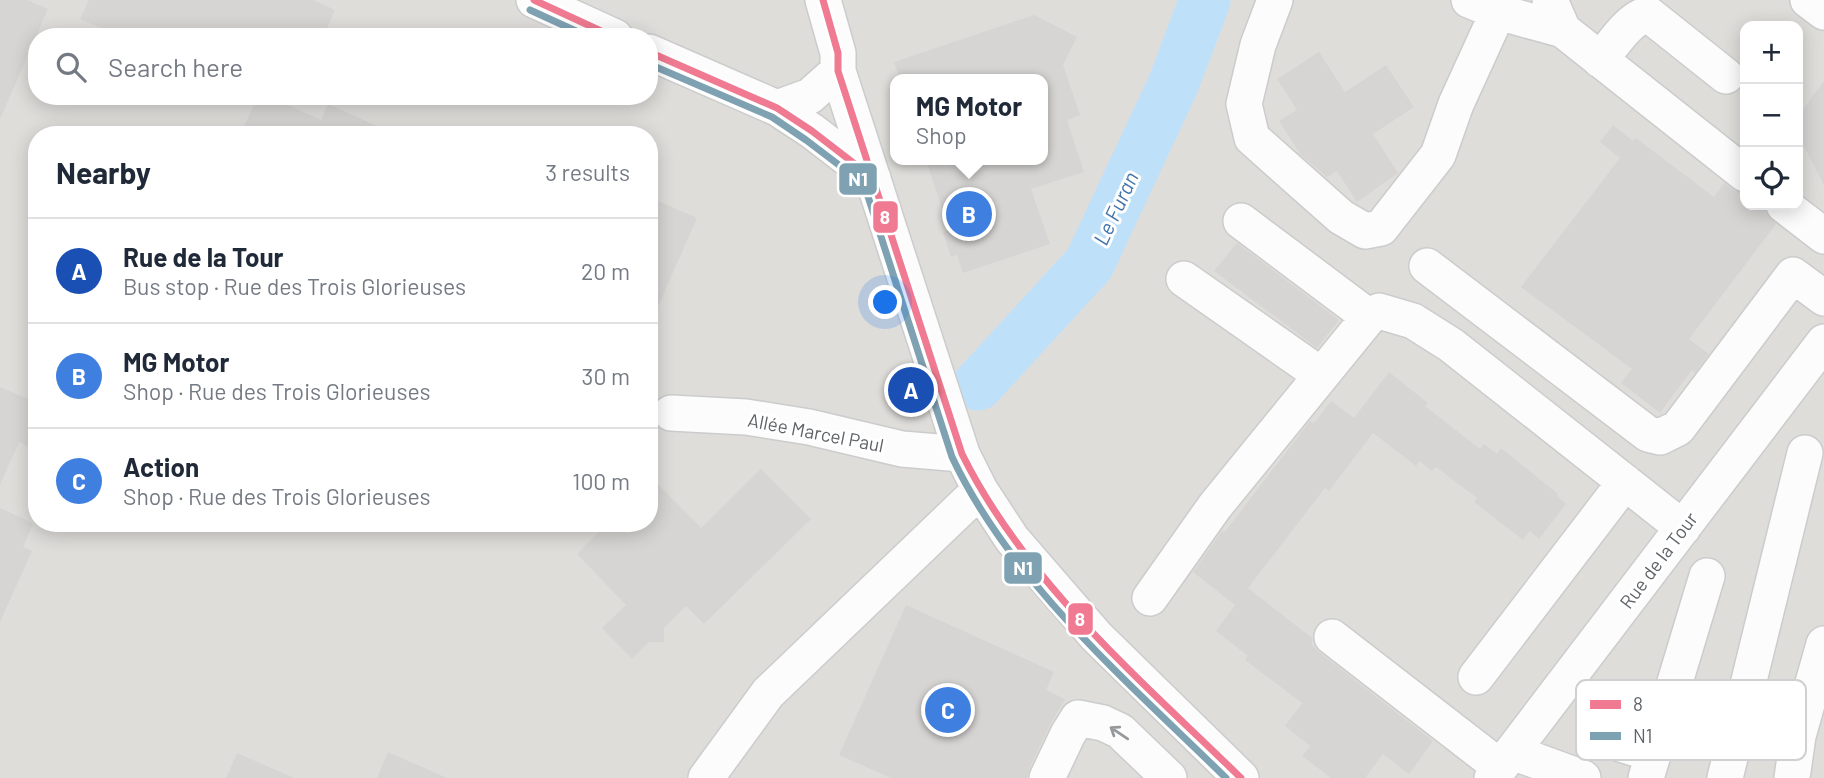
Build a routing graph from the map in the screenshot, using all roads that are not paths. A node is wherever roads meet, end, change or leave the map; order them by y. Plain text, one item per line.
1 (534, 0) edge
2 (823, 0) edge
3 (1275, 0) edge
4 (1808, 0) edge
5 (1483, 6) edge
6 (1824, 12) edge
7 (1557, 15) edge
8 (595, 28) edge
9 (658, 56) edge
10 (1600, 60) junction
11 (838, 71) junction
12 (1726, 76) dead end
13 (777, 108) junction
14 (1740, 170) edge
15 (873, 178) junction
16 (1790, 210) edge
17 (1241, 221) dead end
18 (1823, 235) edge
19 (1426, 266) dead end
20 (1793, 275) junction
21 (1185, 279) dead end
22 (1824, 298) edge
23 (1369, 317) junction
24 (1824, 342) edge
25 (1321, 375) junction
26 (671, 413) dead end
27 (1805, 453) dead end
28 (962, 454) junction
29 (1625, 482) junction
30 (980, 490) junction
31 (1683, 528) junction
32 (1707, 576) dead end
33 (1150, 598) dead end
34 (1332, 637) dead end
35 (1824, 644) edge
36 (1476, 677) dead end
37 (1676, 680) edge
38 (1749, 680) edge
39 (1806, 708) edge
40 (1729, 760) edge
41 (1795, 760) edge
42 (1501, 766) edge
43 (1544, 772) edge
44 (706, 778) edge
45 (1047, 778) edge
46 (1169, 778) edge
47 (1241, 778) edge
48 (1583, 778) edge
49 (1725, 778) edge
50 (1792, 778) edge

1 - 8 street
2 - 11 street
3 - 5 street
4 - 6 street
5 - 7 street
7 - 10 street
9 - 13 street
10 - 12 street
10 - 14 street
11 - 13 street
11 - 15 street
13 - 15 street
15 - 28 street
16 - 18 street
17 - 23 street
18 - 20 street
19 - 20 street
20 - 22 street
21 - 25 street
23 - 25 street
23 - 29 street
24 - 31 street, Rue de la Tour
25 - 33 street
26 - 28 street, Allée Marcel Paul
27 - 38 street
28 - 30 street
29 - 31 street
29 - 36 street
30 - 44 street
30 - 47 street
31 - 42 street, Rue de la Tour
32 - 37 street
34 - 42 street
35 - 39 street
40 - 49 street
41 - 50 street
42 - 43 street
43 - 48 street
46 -> 45 street

